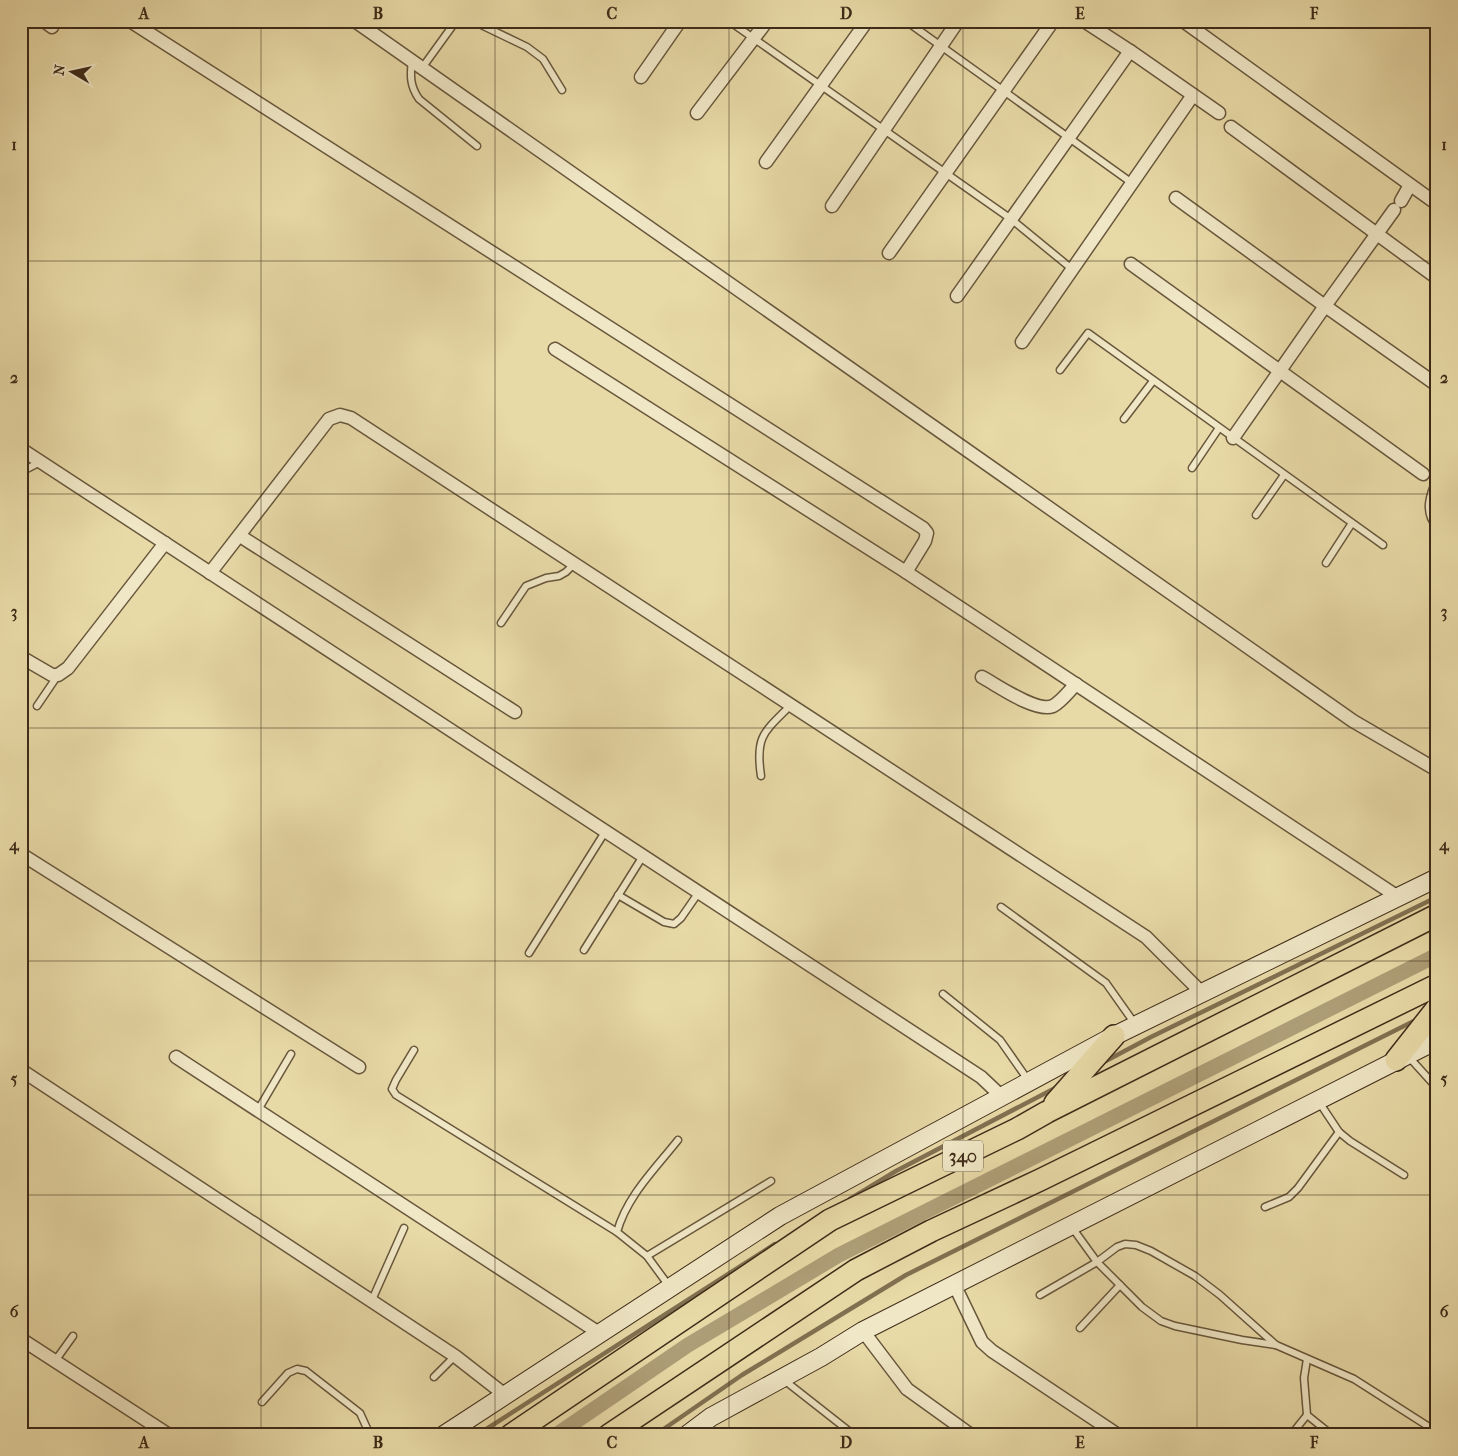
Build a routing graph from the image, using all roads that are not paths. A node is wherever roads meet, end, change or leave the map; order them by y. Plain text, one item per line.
1 (130, 21) edge
2 (355, 21) edge
3 (456, 21) edge
4 (473, 21) edge
5 (680, 21) edge
6 (728, 21) edge
7 (767, 21) edge
8 (867, 21) edge
9 (906, 21) edge
10 (958, 21) edge
11 (1053, 21) edge
12 (1084, 21) edge
13 (1183, 21) edge
14 (754, 38) junction
15 (941, 46) junction
16 (1130, 51) junction
17 (412, 60) junction
18 (422, 68) junction
19 (641, 76) dead end
20 (820, 86) junction
21 (562, 90) dead end
22 (1004, 92) junction
23 (1193, 95) junction
24 (697, 113) dead end
25 (1219, 114) dead end
26 (1232, 127) dead end
27 (884, 129) junction
28 (1069, 137) junction
29 (477, 146) dead end
30 (766, 162) dead end
31 (946, 173) junction
32 (1132, 183) junction
33 (1410, 185) junction
34 (1176, 198) dead end
35 (1437, 204) edge
36 (832, 206) dead end
37 (1011, 219) junction
38 (1377, 235) junction
39 (890, 253) dead end
40 (1131, 264) dead end
41 (1072, 270) junction
42 (1437, 278) edge
43 (957, 296) dead end
44 (1325, 306) junction
45 (1022, 342) dead end
46 (555, 349) dead end
47 (1060, 370) dead end
48 (1279, 371) junction
49 (1153, 381) junction
50 (1437, 385) edge
51 (1124, 419) dead end
52 (1220, 428) junction
53 (1234, 438) junction
54 (21, 449) edge
55 (40, 462) junction
56 (1192, 468) dead end
57 (21, 472) edge
58 (1423, 474) dead end
59 (1284, 475) junction
60 (1437, 478) edge
61 (1256, 515) dead end
62 (1352, 524) junction
63 (1437, 527) edge
64 (240, 536) junction
65 (166, 543) junction
66 (1382, 545) dead end
67 (1326, 562) dead end
68 (574, 564) junction
69 (906, 572) junction
70 (210, 573) junction
71 (501, 623) dead end
72 (21, 657) edge
73 (58, 675) junction
74 (982, 677) dead end
75 (1076, 684) junction
76 (791, 705) junction
77 (37, 706) dead end
78 (514, 712) dead end
79 (1437, 770) edge
80 (761, 776) dead end
81 (605, 832) junction
82 (21, 854) edge
83 (642, 856) junction
84 (1437, 878) edge
85 (699, 892) junction
86 (618, 895) junction
87 (1398, 897) junction
88 (1001, 907) dead end
89 (1437, 915) edge
90 (584, 950) dead end
91 (529, 952) dead end
92 (1437, 985) edge
93 (1202, 993) junction
94 (943, 994) dead end
95 (1437, 1008) edge
96 (1136, 1025) junction
97 (1114, 1036) junction
98 (1437, 1040) edge
99 (414, 1050) dead end
100 (290, 1054) dead end
101 (176, 1057) dead end
102 (1401, 1058) junction
103 (359, 1067) dead end
104 (21, 1070) edge
105 (1028, 1081) junction
106 (1437, 1088) edge
107 (999, 1094) dead end
108 (1318, 1100) junction
109 (258, 1110) junction
110 (1047, 1112) junction
111 (1339, 1132) junction
112 (678, 1140) dead end
113 (1404, 1175) dead end
114 (772, 1181) dead end
115 (1265, 1208) dead end
116 (1070, 1225) junction
117 (404, 1228) dead end
118 (617, 1232) junction
119 (647, 1256) junction
120 (1097, 1262) junction
121 (954, 1284) junction
122 (1120, 1285) junction
123 (670, 1287) junction
124 (1040, 1295) dead end
125 (372, 1300) junction
126 (1080, 1328) dead end
127 (863, 1330) junction
128 (599, 1333) junction
129 (73, 1336) dead end
130 (21, 1339) edge
131 (1276, 1345) junction
132 (456, 1356) junction
133 (1307, 1360) junction
134 (55, 1361) junction
135 (434, 1377) dead end
136 (781, 1378) junction
137 (505, 1395) junction
138 (262, 1402) dead end
139 (1307, 1415) junction
140 (1437, 1432) edge
141 (169, 1435) edge
142 (370, 1435) edge
143 (444, 1435) edge
144 (511, 1435) edge
145 (609, 1435) edge
146 (687, 1435) edge
147 (854, 1435) edge
148 (971, 1435) edge
149 (1118, 1435) edge
150 (1291, 1435) edge
151 (1332, 1435) edge

1 - 69 street
2 - 17 street
3 - 18 lane
4 - 21 lane
5 - 19 street
6 - 14 lane
7 - 14 street
8 - 20 street
9 - 15 lane
10 - 15 street
11 - 22 street
12 - 16 street
13 - 33 street
14 - 20 lane
14 - 24 street
15 - 22 lane
15 - 27 street
16 - 23 street
16 - 28 street
17 - 18 street
17 - 29 lane
18 - 79 street
20 - 27 lane
20 - 30 street
22 - 28 lane
22 - 31 street
23 - 25 street
23 - 32 street
26 - 38 street
27 - 31 lane
27 - 36 street
28 - 32 lane
28 - 37 street
31 - 37 lane
31 - 39 street
32 - 41 street
33 - 35 street
33 - 38 street
34 - 44 street
37 - 41 lane
37 - 43 street
38 - 42 street
38 - 44 street
40 - 48 street
41 - 45 street
44 - 48 street
44 - 50 street
46 - 69 street
47 - 49 lane
48 - 53 street
48 - 58 street
49 - 51 lane
49 - 52 lane
52 - 53 lane
52 - 56 lane
53 - 59 lane
54 - 55 street
55 - 57 lane
55 - 65 street
59 - 61 lane
59 - 62 lane
60 - 63 lane
62 - 66 lane
62 - 67 lane
64 - 68 street
64 - 70 street
64 - 78 street
65 - 70 street
65 - 73 street
68 - 71 lane
68 - 76 street
69 - 75 street
70 - 81 street
72 - 73 street
73 - 77 lane
74 - 75 street
75 - 87 street
76 - 80 lane
76 - 93 street
81 - 83 street
81 - 91 lane
82 - 103 street
83 - 85 street
83 - 86 lane
84 - 87 main road, 340
85 - 86 lane
85 - 107 street
86 - 90 lane
87 - 93 main road, 340
88 - 96 lane
89 - 110 highway, 340
92 - 145 highway
93 - 96 main road, 340
94 - 105 lane
95 - 102 highway
96 - 97 main road, 340
97 - 105 main road, 340
97 - 110 highway
98 - 102 main road
99 - 118 lane
100 - 109 lane
101 - 109 street
102 - 106 lane
102 - 108 main road
104 - 125 street
105 - 123 main road, 340
108 - 111 lane
108 - 116 main road
109 - 128 street
110 - 144 highway, 340
111 - 113 lane
111 - 115 lane
112 - 118 lane
114 - 119 lane
116 - 120 lane
116 - 121 main road
117 - 125 lane
118 - 119 lane
119 - 123 lane
120 - 122 lane
120 - 124 lane
120 - 131 lane
121 - 127 main road
121 - 149 street
122 - 126 lane
122 - 131 lane
123 - 128 main road, 340
125 - 132 street
127 - 136 main road
127 - 148 street
128 - 137 main road, 340
129 - 134 lane
130 - 134 street
131 - 133 lane
132 - 135 lane
132 - 137 street
133 - 139 lane
133 - 140 lane
134 - 141 street
136 - 146 main road
136 - 147 lane
137 - 143 main road, 340
138 - 142 lane
139 - 150 lane
139 - 151 lane

